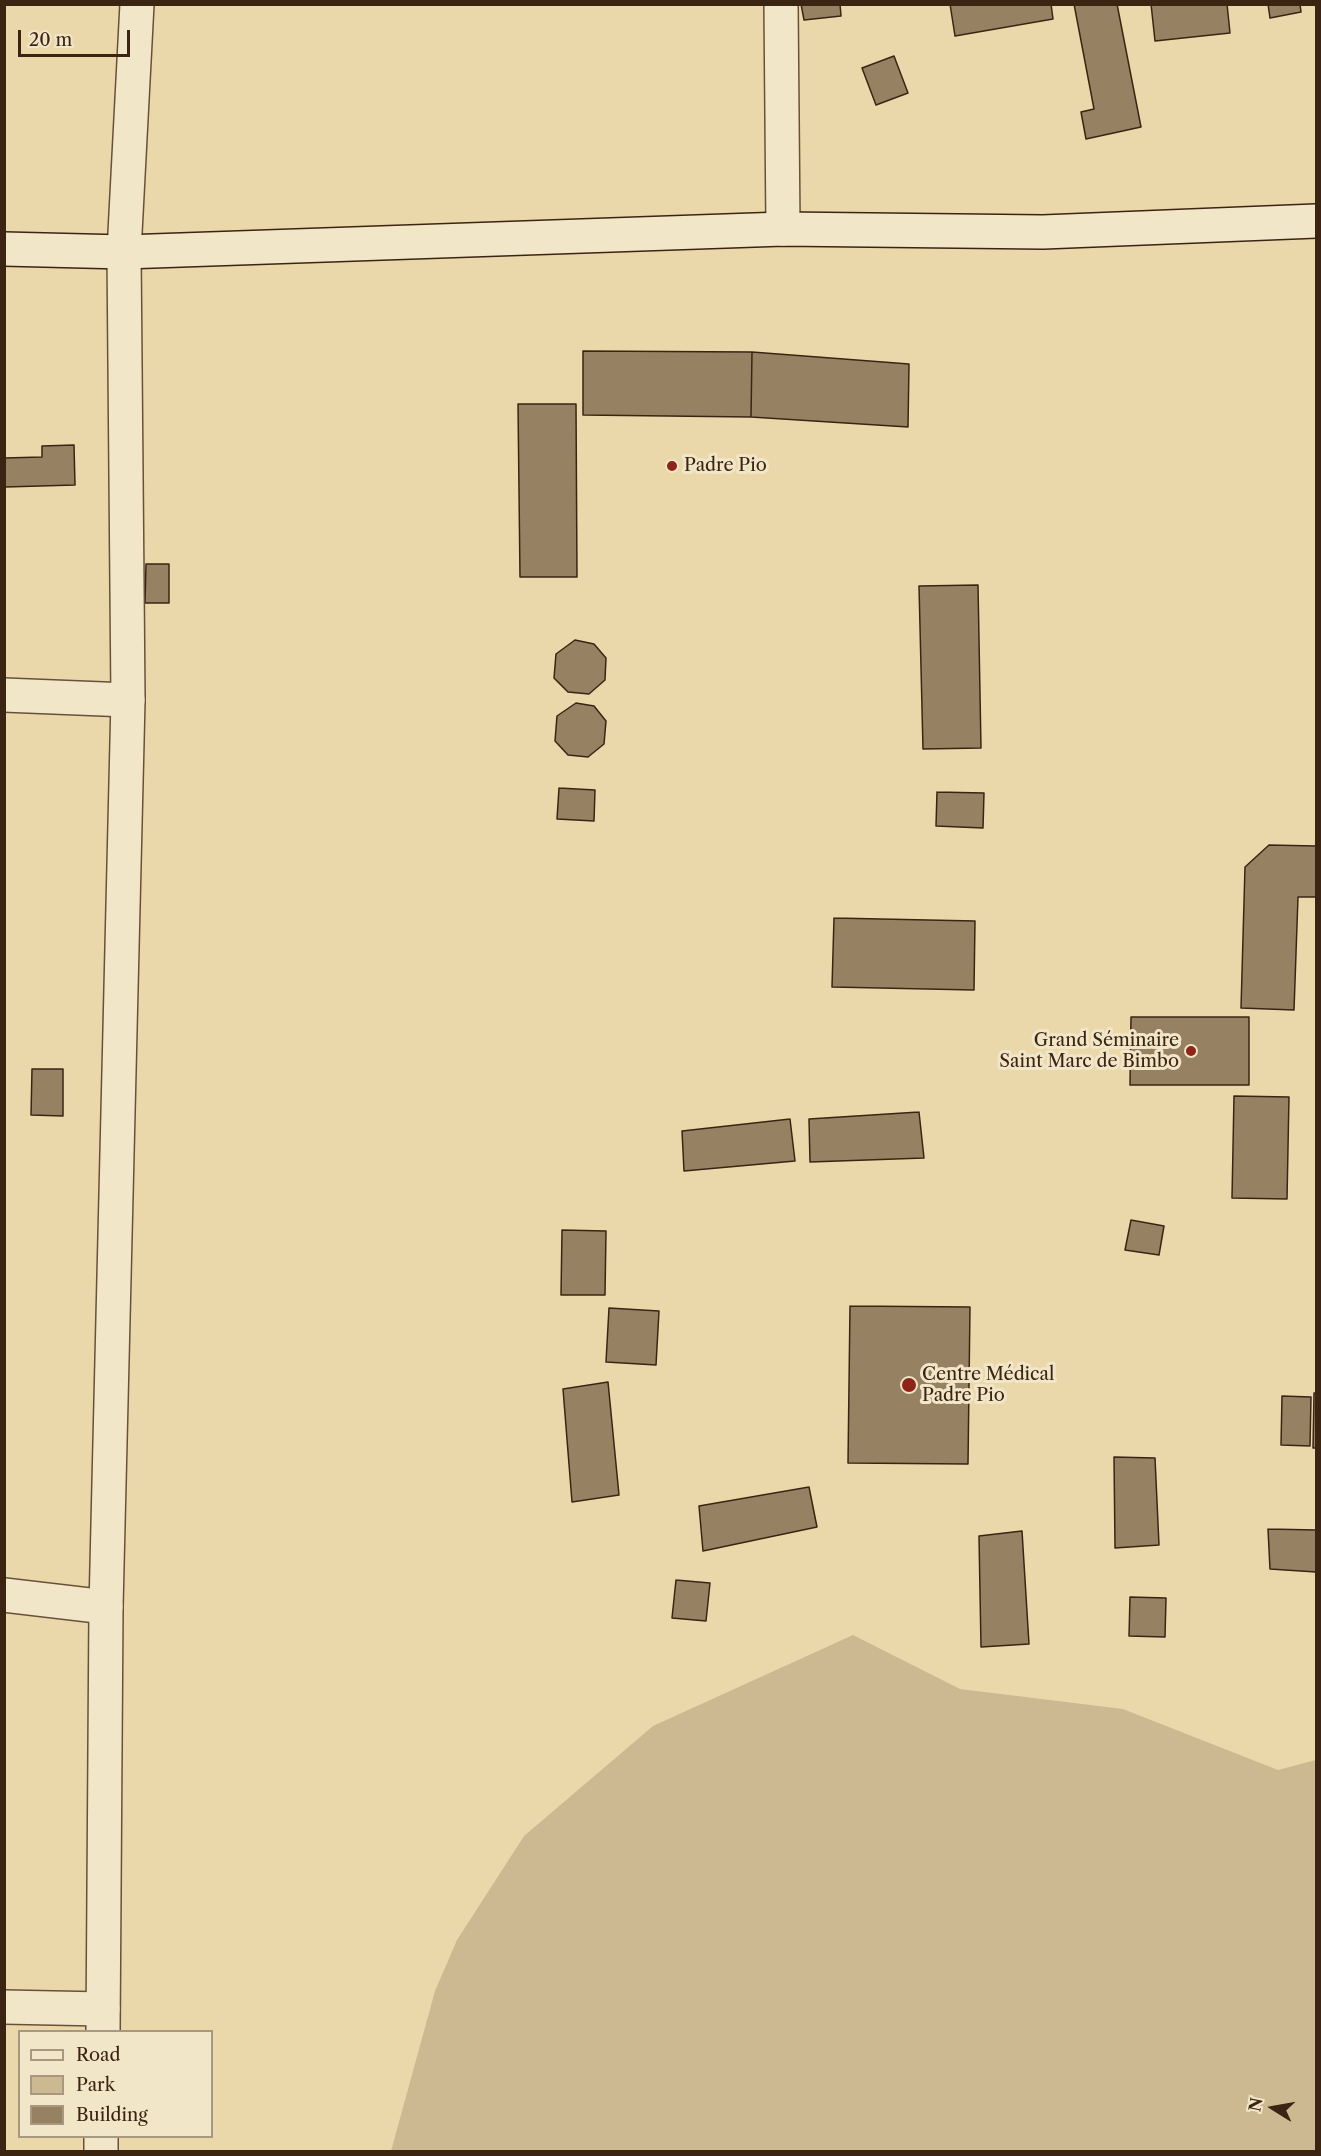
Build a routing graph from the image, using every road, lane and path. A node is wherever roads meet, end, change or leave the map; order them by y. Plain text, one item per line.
1 (137, 4) edge
2 (781, 4) edge
3 (1317, 221) edge
4 (783, 229) junction
5 (4, 249) edge
6 (124, 252) junction
7 (4, 695) edge
8 (128, 700) junction
9 (4, 1595) edge
10 (106, 1607) junction
11 (4, 2007) edge
12 (103, 2020) edge

1 - 6 street
2 - 4 street
3 - 4 street
4 - 6 street
5 - 6 street
6 - 8 street
7 - 8 street
8 - 10 street
9 - 10 street
10 - 12 street
11 - 12 street

